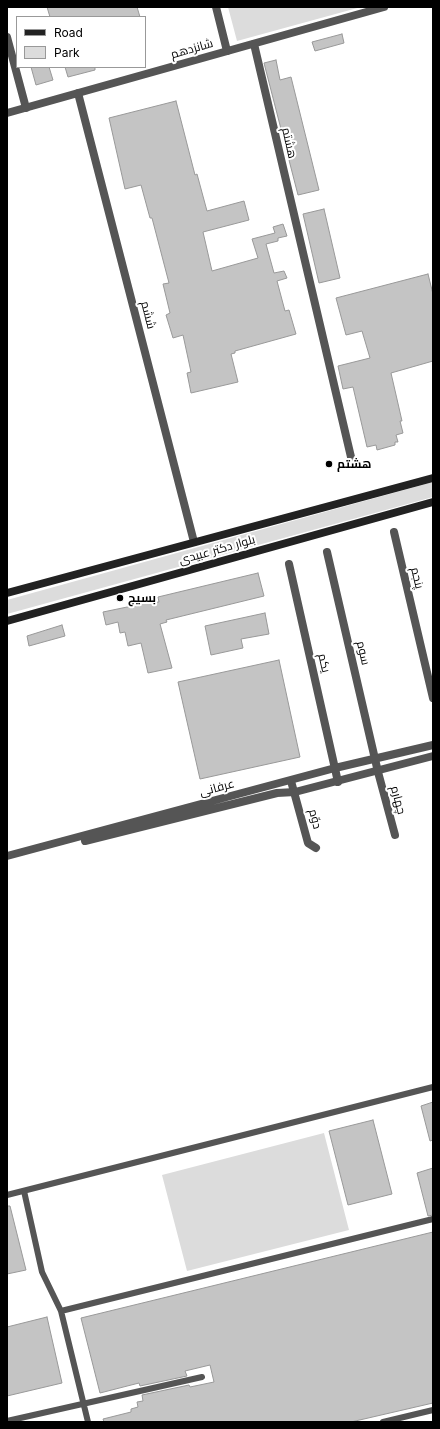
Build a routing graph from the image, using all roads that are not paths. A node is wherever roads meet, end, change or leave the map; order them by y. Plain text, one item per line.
1 (216, 7) edge
2 (384, 7) edge
3 (7, 37) edge
4 (254, 44) junction
5 (227, 51) junction
6 (78, 93) junction
7 (26, 108) junction
8 (7, 113) edge
9 (351, 457) dead end
10 (433, 478) edge
11 (433, 502) edge
12 (394, 532) dead end
13 (194, 542) junction
14 (327, 552) dead end
15 (289, 564) dead end
16 (7, 594) edge
17 (7, 621) edge
18 (433, 698) edge
19 (433, 745) edge
20 (433, 756) edge
21 (375, 758) junction
22 (335, 768) junction
23 (378, 772) junction
24 (292, 781) junction
25 (338, 782) junction
26 (296, 792) junction
27 (395, 834) dead end
28 (316, 848) dead end
29 (7, 856) edge
30 (7, 861) edge
31 (433, 1088) edge
32 (24, 1191) junction
33 (7, 1195) edge
34 (433, 1219) edge
35 (61, 1311) junction
36 (202, 1377) dead end
37 (84, 1403) junction
38 (433, 1410) edge
39 (7, 1421) edge
40 (88, 1422) edge
41 (383, 1422) edge

1 - 5 street
2 - 4 street, شانزدهم
3 - 7 street
4 - 5 street, شانزدهم
4 - 9 street, هشتم
5 - 6 street, شانزدهم
6 - 7 street, شانزدهم
6 - 13 street, ششم
7 - 8 street, شانزدهم
10 - 13 main road, بلوار دکتر عبیدی
11 - 17 main road, بلوار دکتر عبیدی
12 - 18 street, پنجم
13 - 16 main road, بلوار دکتر عبیدی
14 - 21 street, سوم
15 - 22 street, یکم
19 - 21 street, عرفانی
20 - 23 street, عرفانی
21 - 22 street, عرفانی
21 - 23 street, سوم
22 - 24 street, عرفانی
22 - 25 street, یکم
23 - 25 street, عرفانی
23 - 27 street, چهارم
24 - 26 street, دوّم
24 - 29 street, عرفانی
25 - 26 street, عرفانی
26 - 28 street, دوّم
26 - 30 street, عرفانی
31 - 32 lane
32 - 33 lane
32 - 35 lane
34 - 35 lane
35 - 37 lane
36 - 37 lane
37 - 39 lane
37 - 40 lane
38 - 41 lane

